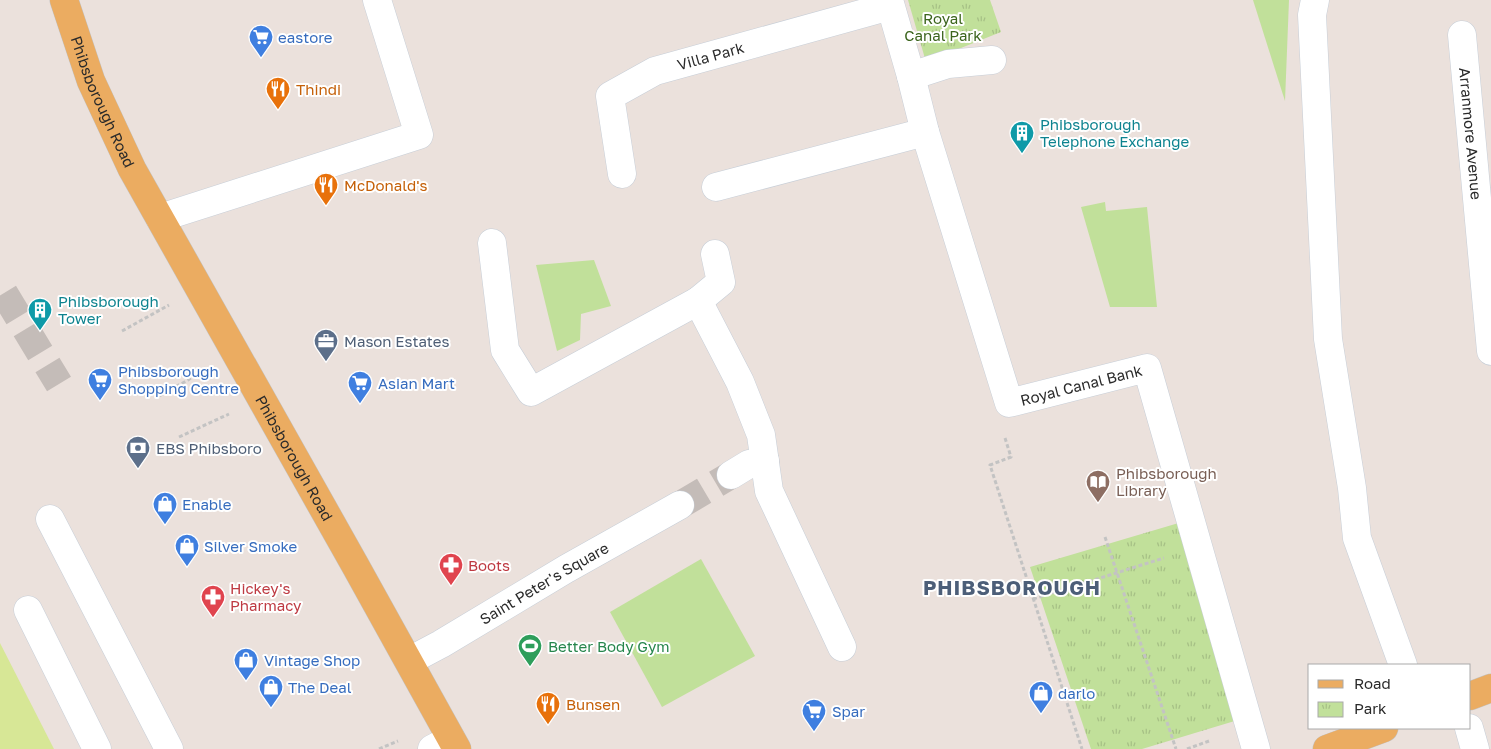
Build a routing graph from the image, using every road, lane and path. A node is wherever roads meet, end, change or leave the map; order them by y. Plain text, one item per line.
1 (64, 0) edge
2 (376, 0) edge
3 (1315, 0) edge
4 (890, 3) edge
5 (1462, 35) dead end
6 (992, 60) dead end
7 (912, 76) junction
8 (925, 132) junction
9 (622, 174) dead end
10 (716, 187) dead end
11 (160, 218) junction
12 (492, 243) dead end
13 (716, 254) dead end
14 (698, 301) junction
15 (173, 303) dead end
16 (122, 331) dead end
17 (1491, 351) edge
18 (208, 366) dead end
19 (159, 396) dead end
20 (233, 412) dead end
21 (180, 437) dead end
22 (764, 462) junction
23 (731, 475) tunnel mouth
24 (680, 505) tunnel mouth
25 (50, 519) dead end
26 (1105, 537) dead end
27 (1198, 546) junction
28 (1117, 573) junction
29 (1033, 599) dead end
30 (28, 610) dead end
31 (842, 646) dead end
32 (409, 662) junction
33 (1403, 664) edge
34 (1491, 688) edge
35 (1471, 696) edge
36 (1381, 729) edge
37 (1469, 729) edge
38 (1209, 742) dead end
39 (1080, 744) dead end
40 (446, 746) edge
41 (96, 749) edge
42 (169, 749) edge
43 (1082, 749) edge
44 (1176, 749) edge
45 (1187, 749) edge
46 (1256, 749) edge
47 (1327, 749) edge
48 (1475, 749) edge

1 - 11 main road, Phibsborough Road
2 - 11 street
3 - 33 street
4 - 7 street, Royal Canal Bank
4 - 9 street, Villa Park
5 - 17 street, Arranmore Avenue
6 - 7 street
7 - 8 street, Royal Canal Bank
8 - 10 street
8 - 27 street, Royal Canal Bank
11 - 32 main road, Phibsborough Road
12 - 14 street
13 - 14 street
14 - 22 street
15 - 16 path
18 - 19 path
20 - 21 path
22 - 23 street
22 - 31 street
24 - 32 street, Saint Peter's Square
25 - 42 street
26 - 28 path
27 - 28 path
27 - 46 street, Royal Canal Bank
28 - 29 path
28 - 44 path
30 - 41 street
32 - 40 main road, Phibsborough Road
34 - 35 main road
36 - 47 main road
37 - 48 street
38 - 45 path
39 - 43 path

